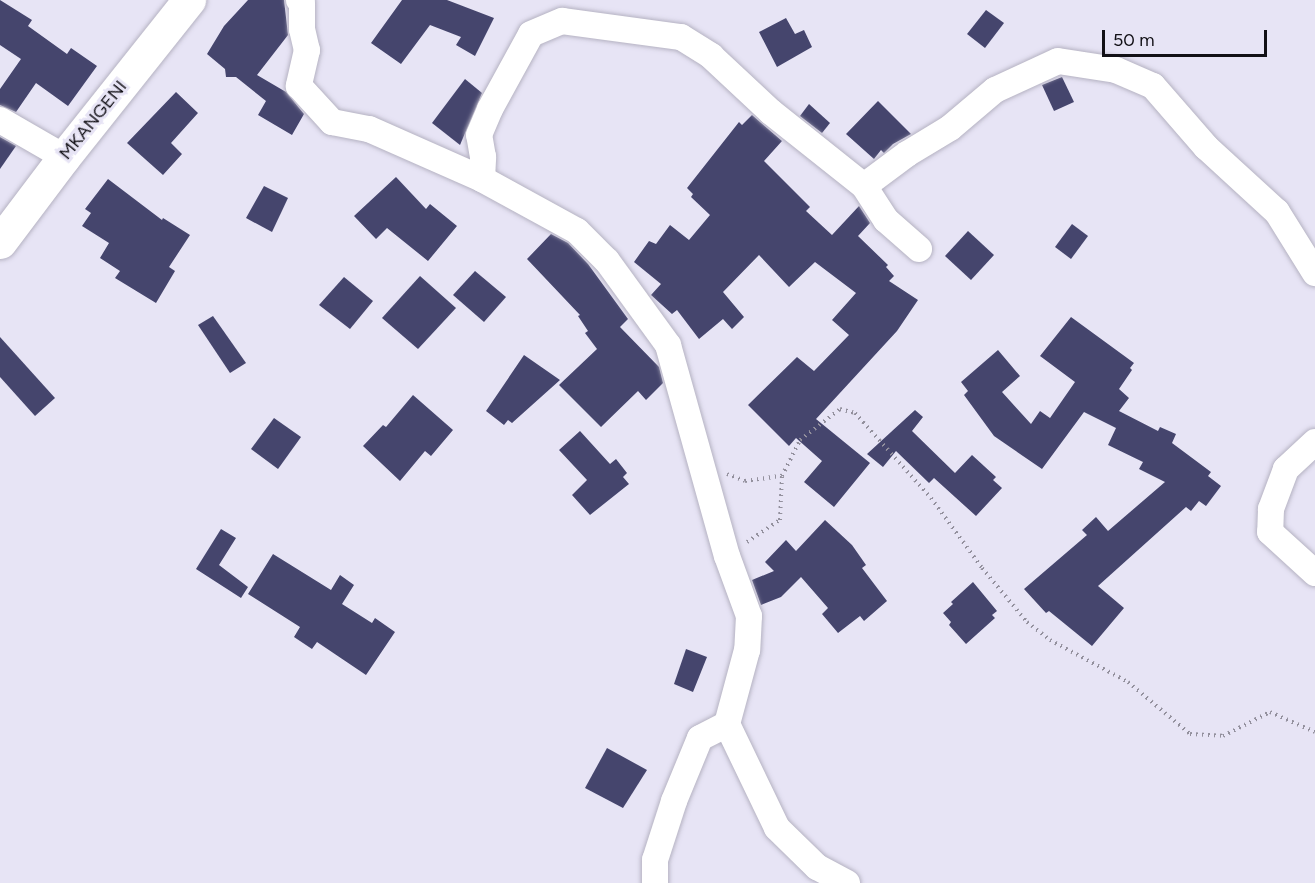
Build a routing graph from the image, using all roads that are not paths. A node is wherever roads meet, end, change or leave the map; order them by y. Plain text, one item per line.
1 (189, 0) edge
2 (299, 0) edge
3 (0, 120) edge
4 (63, 156) junction
5 (482, 179) junction
6 (864, 186) junction
7 (0, 242) edge
8 (919, 249) dead end
9 (1315, 273) edge
10 (1315, 442) edge
11 (1315, 573) edge
12 (727, 723) junction
13 (655, 883) edge
14 (847, 883) edge

1 - 4 street, MKANGENI
2 - 5 street
3 - 4 street
4 - 7 street, MKANGENI
5 - 6 street
5 - 12 street
6 - 8 street
6 - 9 street
10 - 11 street
12 - 13 street
12 - 14 street

